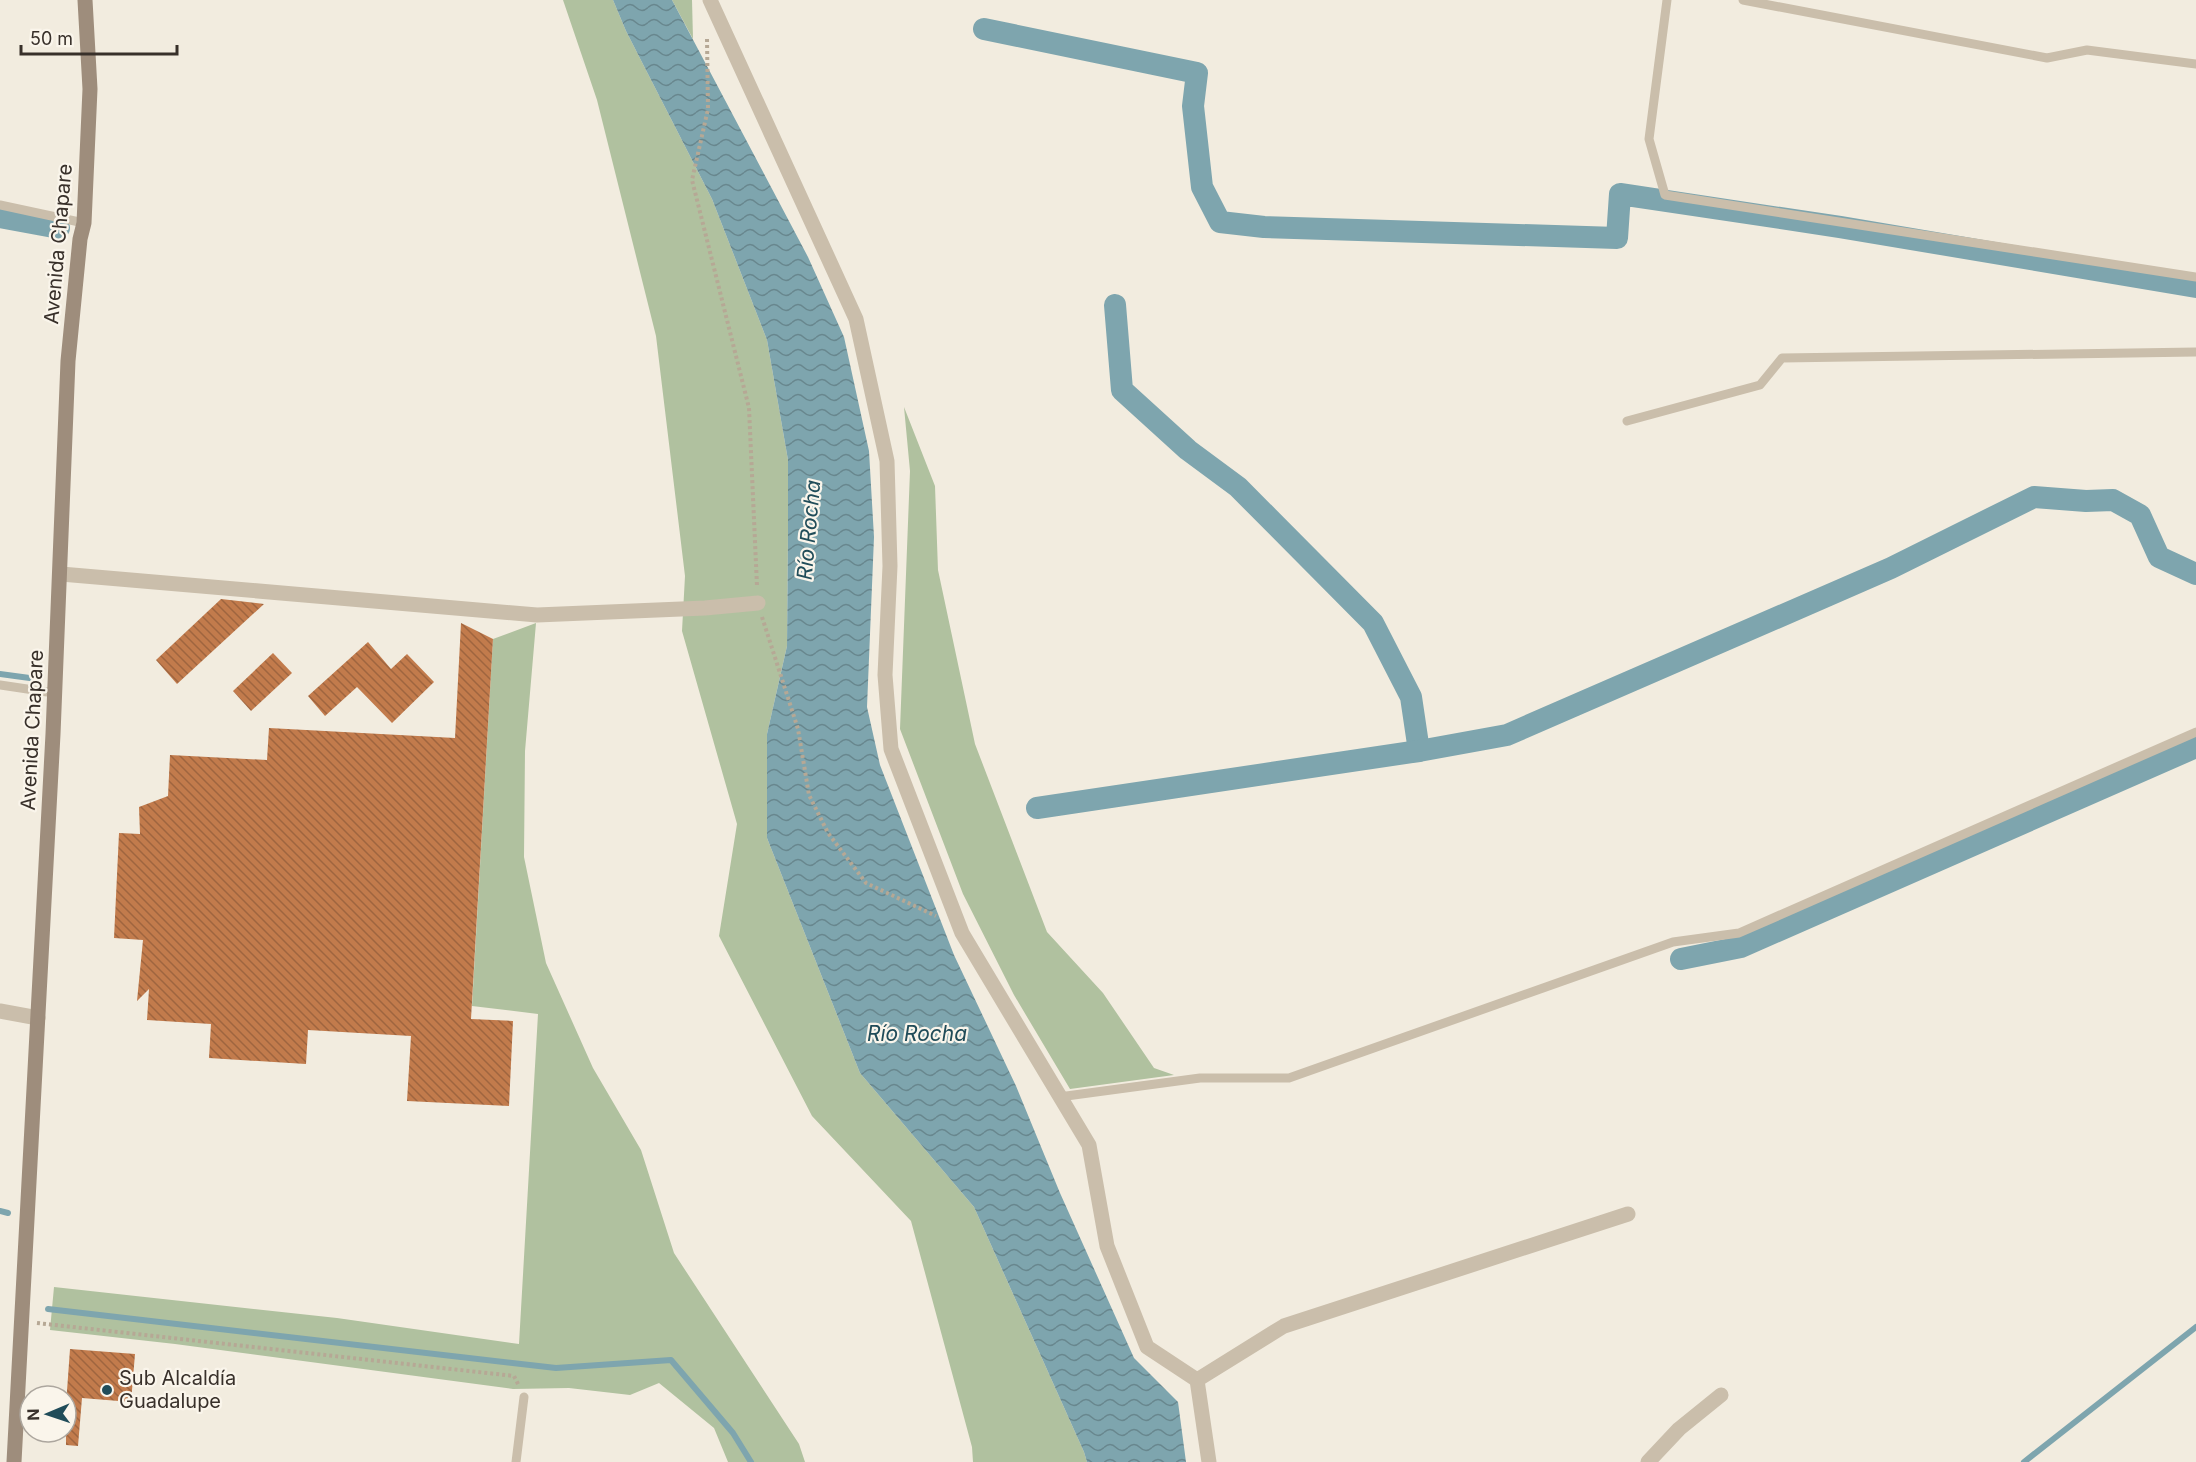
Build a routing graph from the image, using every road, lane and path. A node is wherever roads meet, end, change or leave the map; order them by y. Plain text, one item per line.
1 (85, 0) edge
2 (710, 0) edge
3 (1667, 0) edge
4 (1743, 0) edge
5 (707, 33) dead end
6 (2196, 64) edge
7 (0, 205) edge
8 (84, 223) junction
9 (2196, 277) edge
10 (2196, 352) edge
11 (1627, 421) dead end
12 (61, 574) junction
13 (758, 603) junction
14 (0, 686) edge
15 (54, 693) junction
16 (2196, 732) edge
17 (962, 933) junction
18 (0, 1011) edge
19 (38, 1018) junction
20 (1059, 1097) junction
21 (1628, 1214) dead end
22 (21, 1321) junction
23 (1197, 1380) junction
24 (1721, 1395) dead end
25 (524, 1397) joint
26 (14, 1462) edge
27 (516, 1462) edge
28 (1209, 1462) edge
29 (1648, 1462) edge

1 - 8 main road, Avenida Chapare
2 - 17 street
3 - 9 lane
4 - 6 lane
5 - 13 path
7 - 8 lane
8 - 12 main road, Avenida Chapare
10 - 11 lane
12 - 13 street
12 - 15 main road, Avenida Chapare
13 - 17 path
14 - 15 lane
15 - 19 main road, Avenida Chapare
16 - 20 lane
17 - 20 street
18 - 19 street
19 - 22 main road, Avenida Chapare
20 - 23 street
21 - 23 street
22 - 25 path
22 - 26 main road, Avenida Chapare
23 - 28 street
24 - 29 street
25 - 27 lane

